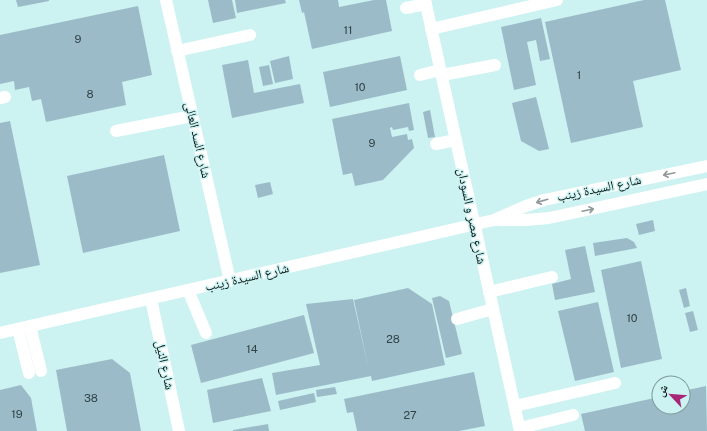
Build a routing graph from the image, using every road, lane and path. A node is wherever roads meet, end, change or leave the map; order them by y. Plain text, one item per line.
1 (166, 0) edge
2 (557, 0) edge
3 (426, 2) edge
4 (406, 8) dead end
5 (431, 29) junction
6 (250, 35) dead end
7 (177, 51) junction
8 (495, 66) dead end
9 (441, 73) junction
10 (420, 74) dead end
11 (192, 116) junction
12 (116, 131) dead end
13 (456, 140) junction
14 (436, 144) dead end
15 (707, 166) edge
16 (707, 184) edge
17 (494, 220) junction
18 (474, 225) junction
19 (552, 278) dead end
20 (230, 281) junction
21 (188, 290) junction
22 (489, 292) junction
23 (151, 298) junction
24 (493, 309) junction
25 (457, 319) dead end
26 (24, 327) junction
27 (0, 333) edge
28 (206, 333) dead end
29 (41, 371) dead end
30 (29, 373) dead end
31 (615, 383) dead end
32 (515, 406) junction
33 (573, 416) dead end
34 (520, 430) edge
35 (179, 431) edge

1 - 7 lane, شارع السد العالى
2 - 5 lane
3 - 4 lane
3 - 5 lane, شارع مصر و السودان
5 - 9 lane, شارع مصر و السودان
6 - 7 lane
7 - 11 lane, شارع السد العالى
8 - 9 lane
9 - 10 lane
9 - 13 lane, شارع مصر و السودان
11 - 12 lane
11 - 20 lane, شارع السد العالى
13 - 14 lane
13 - 18 lane, شارع مصر و السودان
15 -> 17 lane, شارع السيدة زينب
17 -> 16 lane, شارع السيدة زينب
17 - 18 lane, شارع السيدة زينب
18 - 20 lane, شارع السيدة زينب
18 - 22 lane, شارع مصر و السودان
19 - 22 lane
20 - 21 lane, شارع السيدة زينب
21 - 23 lane, شارع السيدة زينب
21 - 28 lane
22 - 24 lane, شارع مصر و السودان
23 - 26 lane, شارع السيدة زينب
23 - 35 lane, شارع النيل
24 - 25 lane
24 - 32 lane, شارع مصر و السودان
26 - 27 lane, شارع السيدة زينب
26 - 29 lane
26 - 30 lane
31 - 32 lane
32 - 34 lane, شارع مصر و السودان
33 - 34 lane

